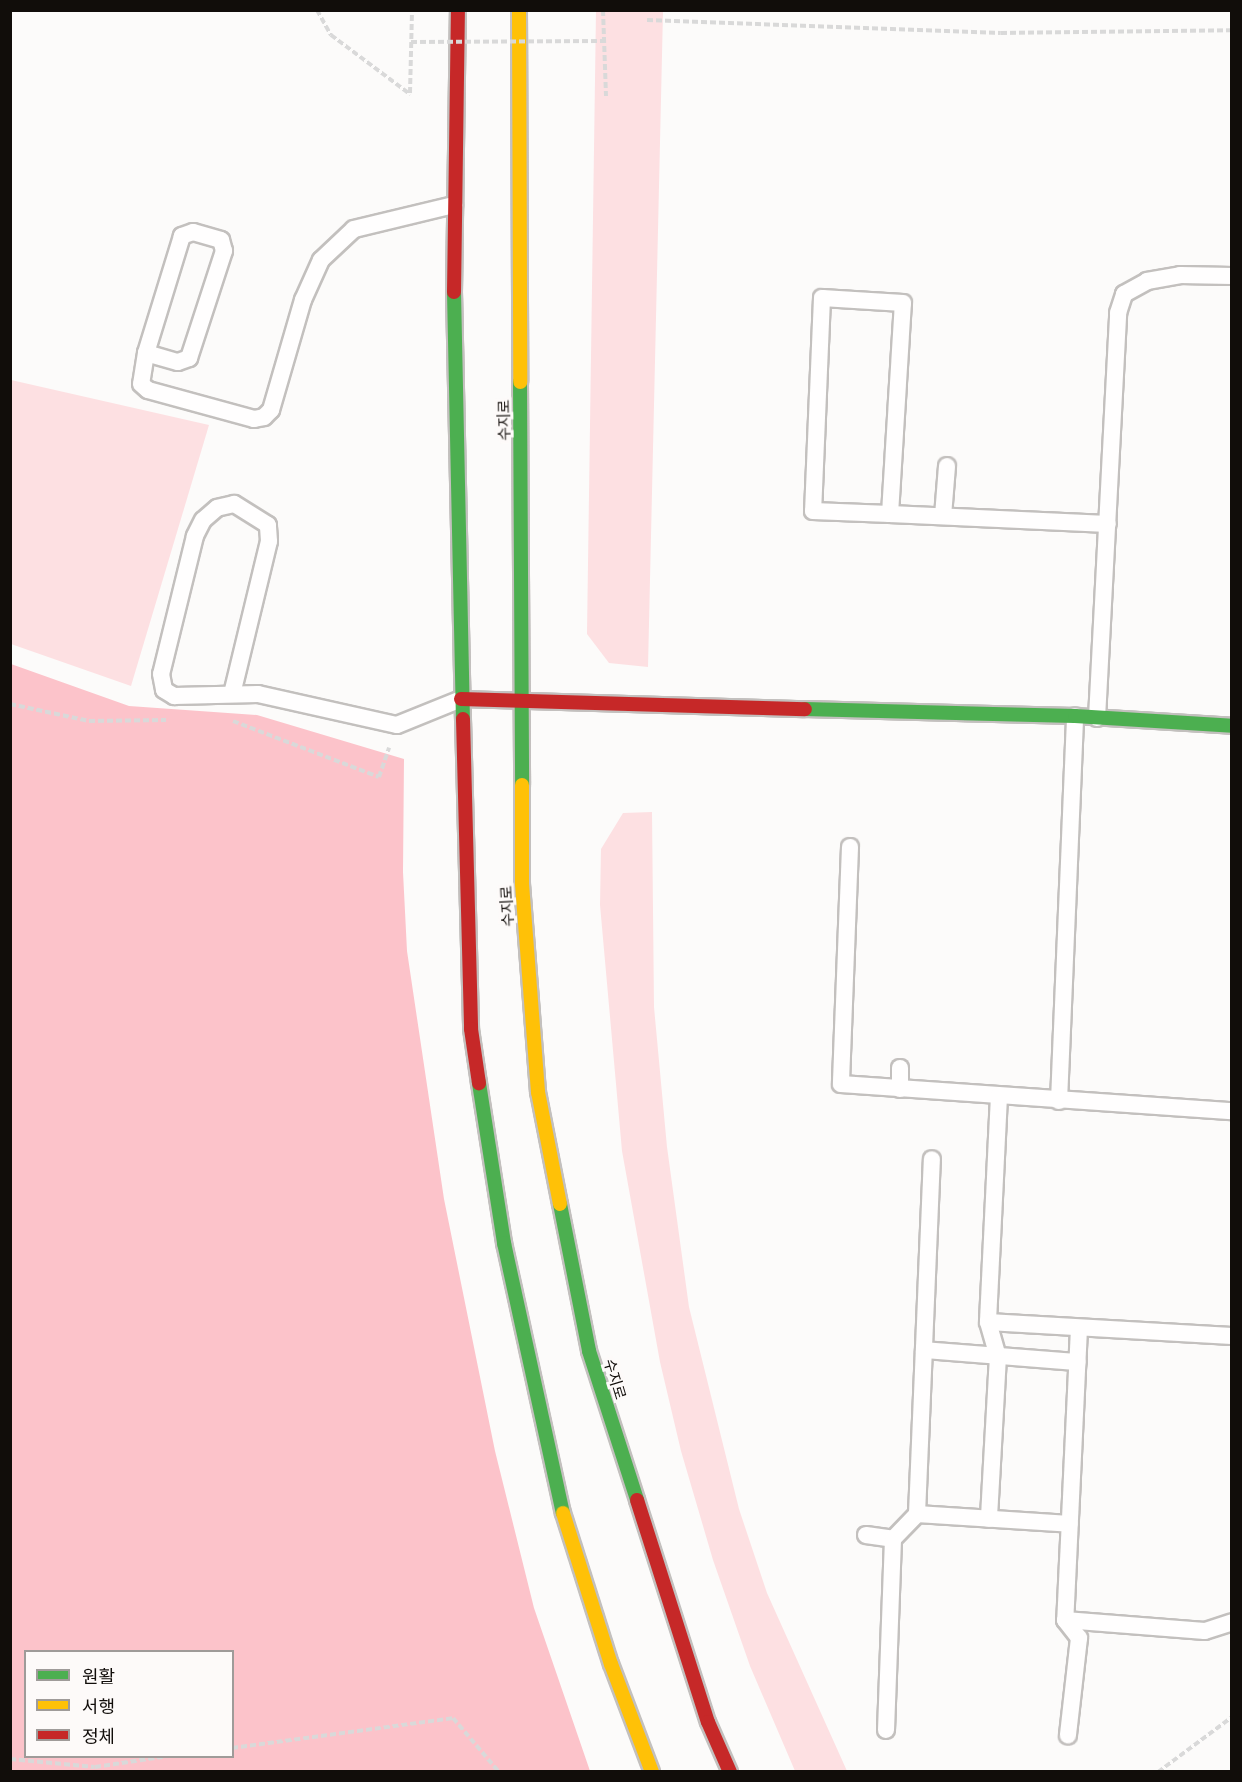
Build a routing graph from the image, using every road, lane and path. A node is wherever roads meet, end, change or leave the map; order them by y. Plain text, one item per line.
1 (317, 10) edge
2 (412, 10) edge
3 (458, 10) edge
4 (519, 10) edge
5 (603, 10) edge
6 (647, 20) dead end
7 (1232, 30) edge
8 (603, 41) junction
9 (411, 42) junction
10 (606, 96) dead end
11 (454, 205) junction
12 (1232, 276) edge
13 (146, 353) junction
14 (947, 466) dead end
15 (890, 514) junction
16 (944, 516) junction
17 (1108, 524) junction
18 (232, 694) junction
19 (461, 699) junction
20 (524, 700) junction
21 (10, 704) edge
22 (1075, 716) junction
23 (1097, 718) junction
24 (175, 719) dead end
25 (229, 720) dead end
26 (397, 725) junction
27 (1232, 726) edge
28 (850, 847) dead end
29 (900, 1068) dead end
30 (900, 1089) junction
31 (999, 1096) junction
32 (1059, 1101) junction
33 (1232, 1111) edge
34 (933, 1159) dead end
35 (988, 1322) junction
36 (1079, 1328) junction
37 (1232, 1336) edge
38 (924, 1350) junction
39 (998, 1356) junction
40 (1078, 1362) junction
41 (917, 1514) junction
42 (989, 1519) junction
43 (1070, 1524) junction
44 (866, 1535) dead end
45 (893, 1539) junction
46 (1065, 1620) junction
47 (1232, 1622) edge
48 (1232, 1717) edge
49 (886, 1730) dead end
50 (1068, 1735) dead end
51 (234, 1748) edge
52 (155, 1758) edge
53 (10, 1759) edge
54 (499, 1772) edge
55 (652, 1772) edge
56 (730, 1772) edge
57 (1158, 1772) edge

1 - 9 path
2 - 9 path
3 - 11 main road
4 - 20 main road, 수지로
5 - 8 path
6 - 7 path
8 - 9 path, bridge
8 - 10 path
11 - 13 lane
11 - 19 main road
12 - 17 lane
13 - 13 lane
14 - 16 lane
15 - 15 lane
15 - 16 lane
16 - 17 lane
17 - 23 lane
18 - 18 lane
18 - 26 lane
19 - 20 main road
19 - 26 lane
19 - 55 main road
20 - 22 main road
20 - 56 main road, 수지로
21 - 24 path
22 - 23 main road
22 - 32 lane
23 - 27 main road
25 - 26 path
28 - 30 lane
29 - 30 lane
30 - 31 lane
31 - 32 lane
31 - 35 lane
32 - 33 lane
34 - 38 lane
35 - 36 lane
35 - 39 lane
36 - 37 lane
36 - 40 lane
38 - 39 lane
38 - 41 lane
39 - 40 lane
39 - 42 lane
40 - 43 lane
41 - 42 lane
41 - 45 lane
42 - 43 lane
43 - 46 lane
44 - 45 lane
45 - 49 lane
46 - 47 lane
46 - 50 lane
48 - 57 path
51 - 54 path
52 - 53 path

